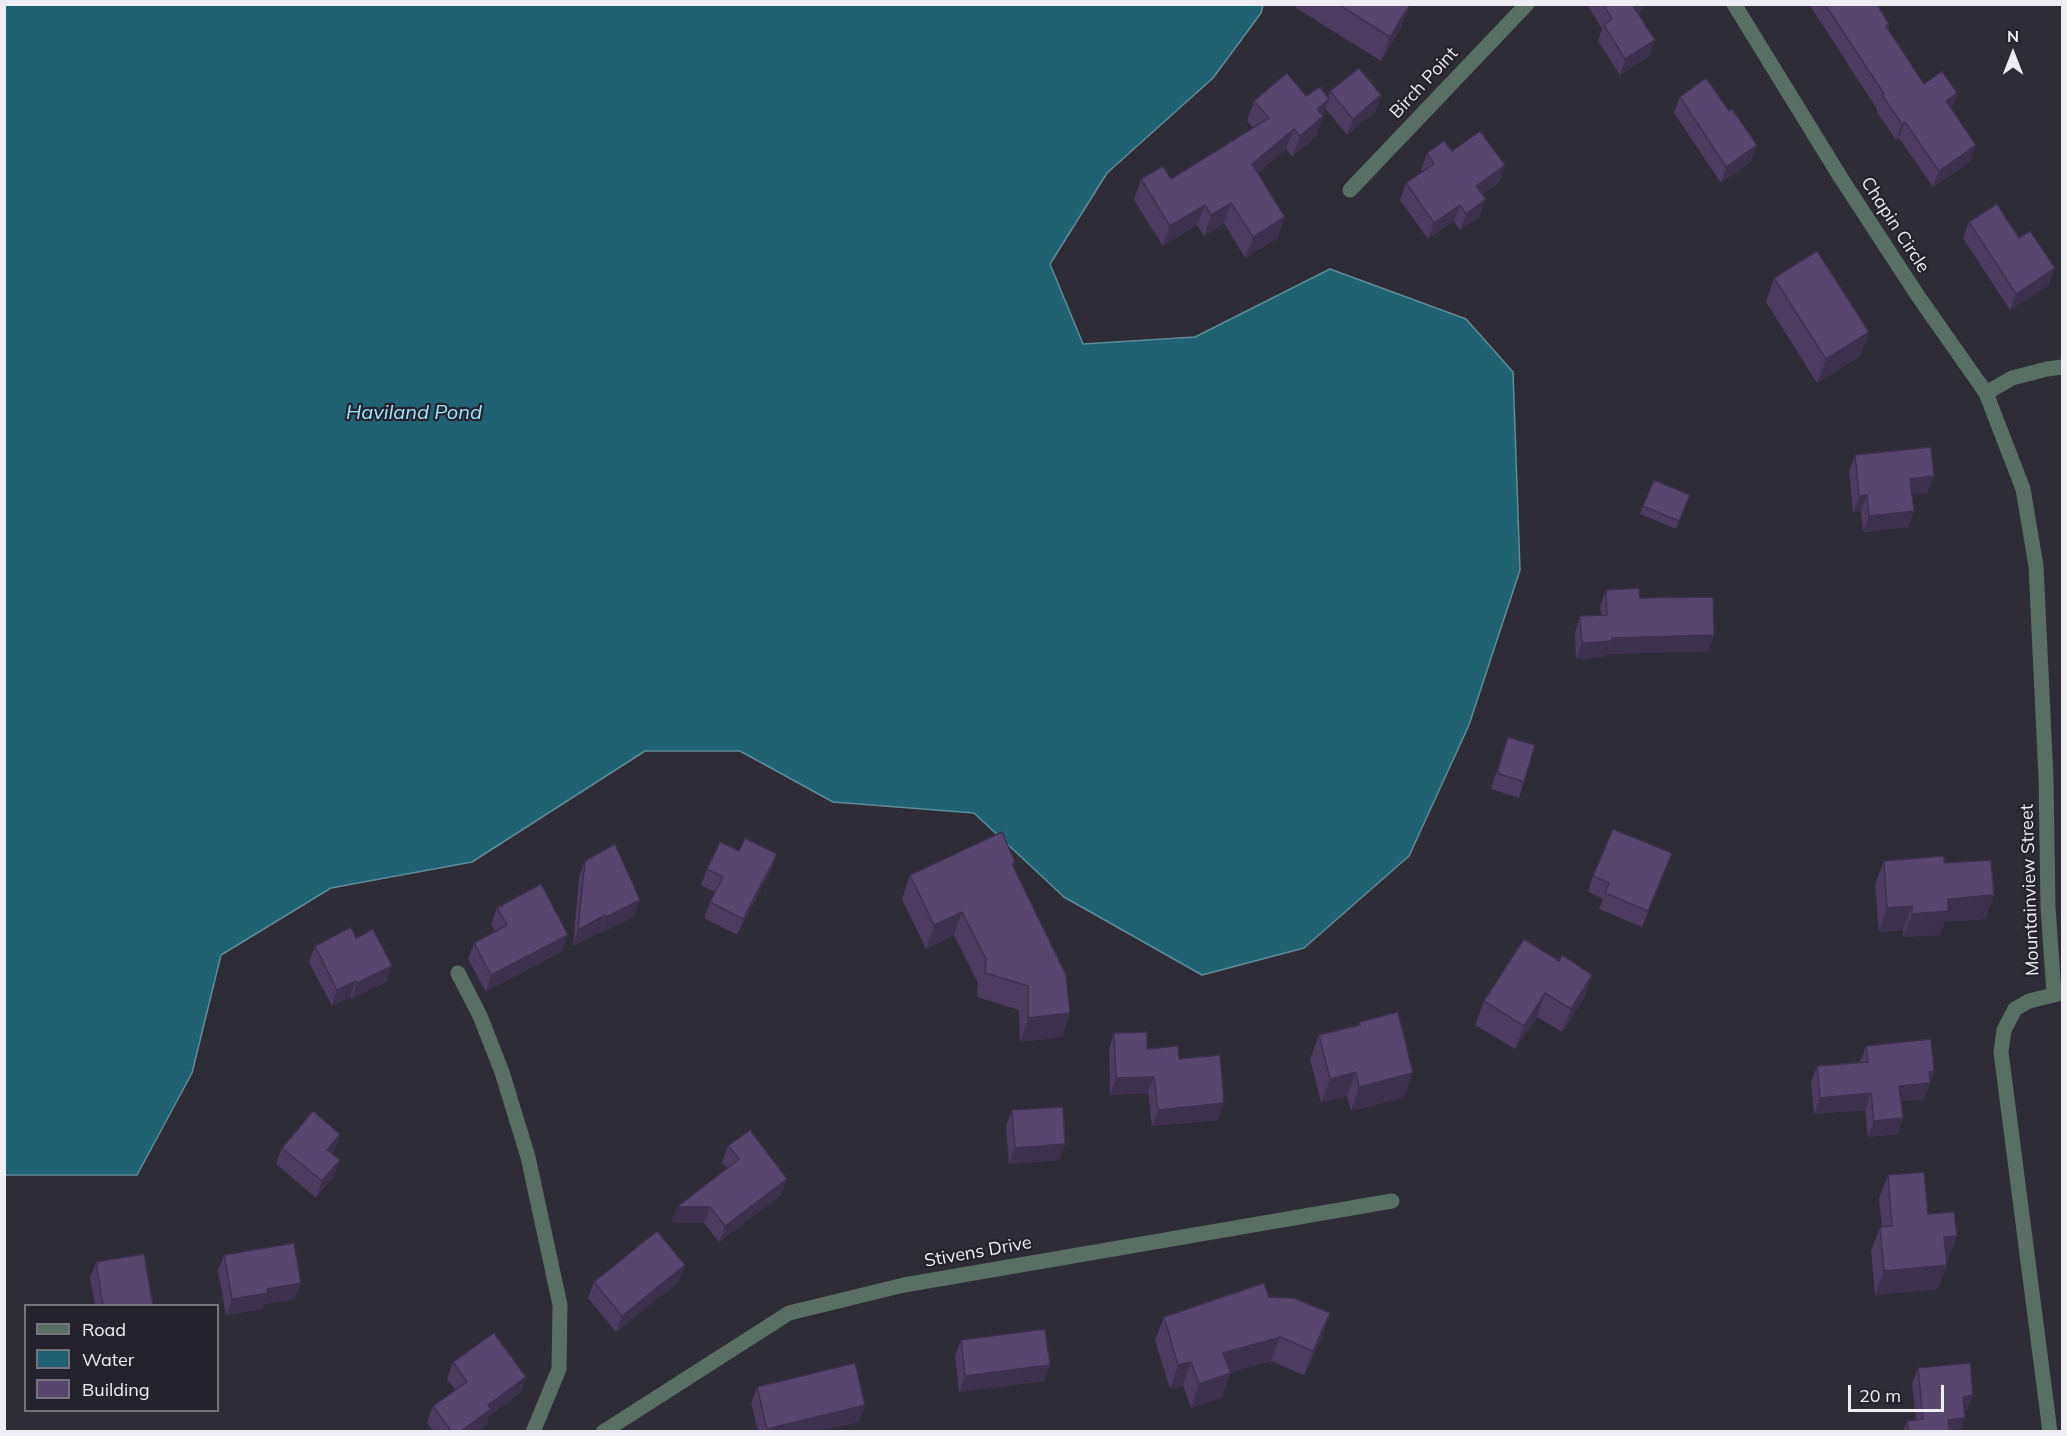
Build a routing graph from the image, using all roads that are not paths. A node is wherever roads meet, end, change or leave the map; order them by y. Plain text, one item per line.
1 (1527, 4) edge
2 (1734, 4) edge
3 (1350, 190) dead end
4 (2062, 368) edge
5 (1986, 393) junction
6 (458, 972) dead end
7 (2058, 994) edge
8 (1392, 1201) dead end
9 (533, 1431) edge
10 (603, 1431) edge
11 (2050, 1431) edge

1 - 3 street, Birch Point
2 - 5 street, Chapin Circle
4 - 5 street
5 - 7 street, Mountainview Street
6 - 9 street
7 - 11 street, Mountainview Street
8 - 10 street, Stivens Drive

